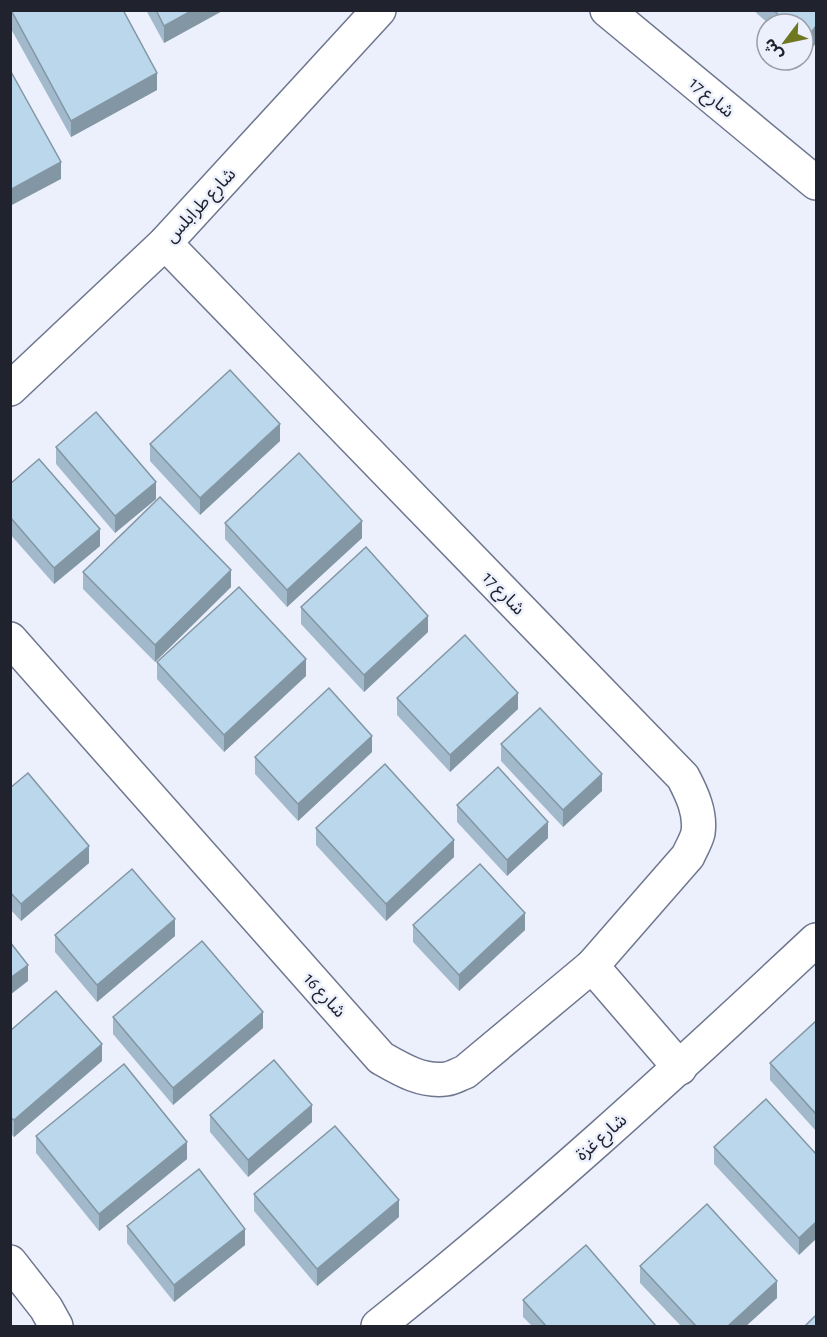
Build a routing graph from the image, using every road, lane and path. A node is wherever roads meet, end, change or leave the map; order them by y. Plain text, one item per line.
1 (379, 10) edge
2 (607, 10) edge
3 (816, 183) edge
4 (165, 243) junction
5 (10, 389) edge
6 (10, 639) edge
7 (816, 940) edge
8 (592, 966) junction
9 (680, 1068) junction
10 (10, 1262) edge
11 (56, 1326) edge
12 (378, 1326) edge

1 - 4 street, شارع طرابلس
2 - 3 street, شارع 17
4 - 5 street, شارع طرابلس
4 - 8 street, شارع 17
6 - 8 street, شارع 16
7 - 9 street, شارع غزة
8 - 9 street
9 - 12 street, شارع غزة
10 - 11 street

